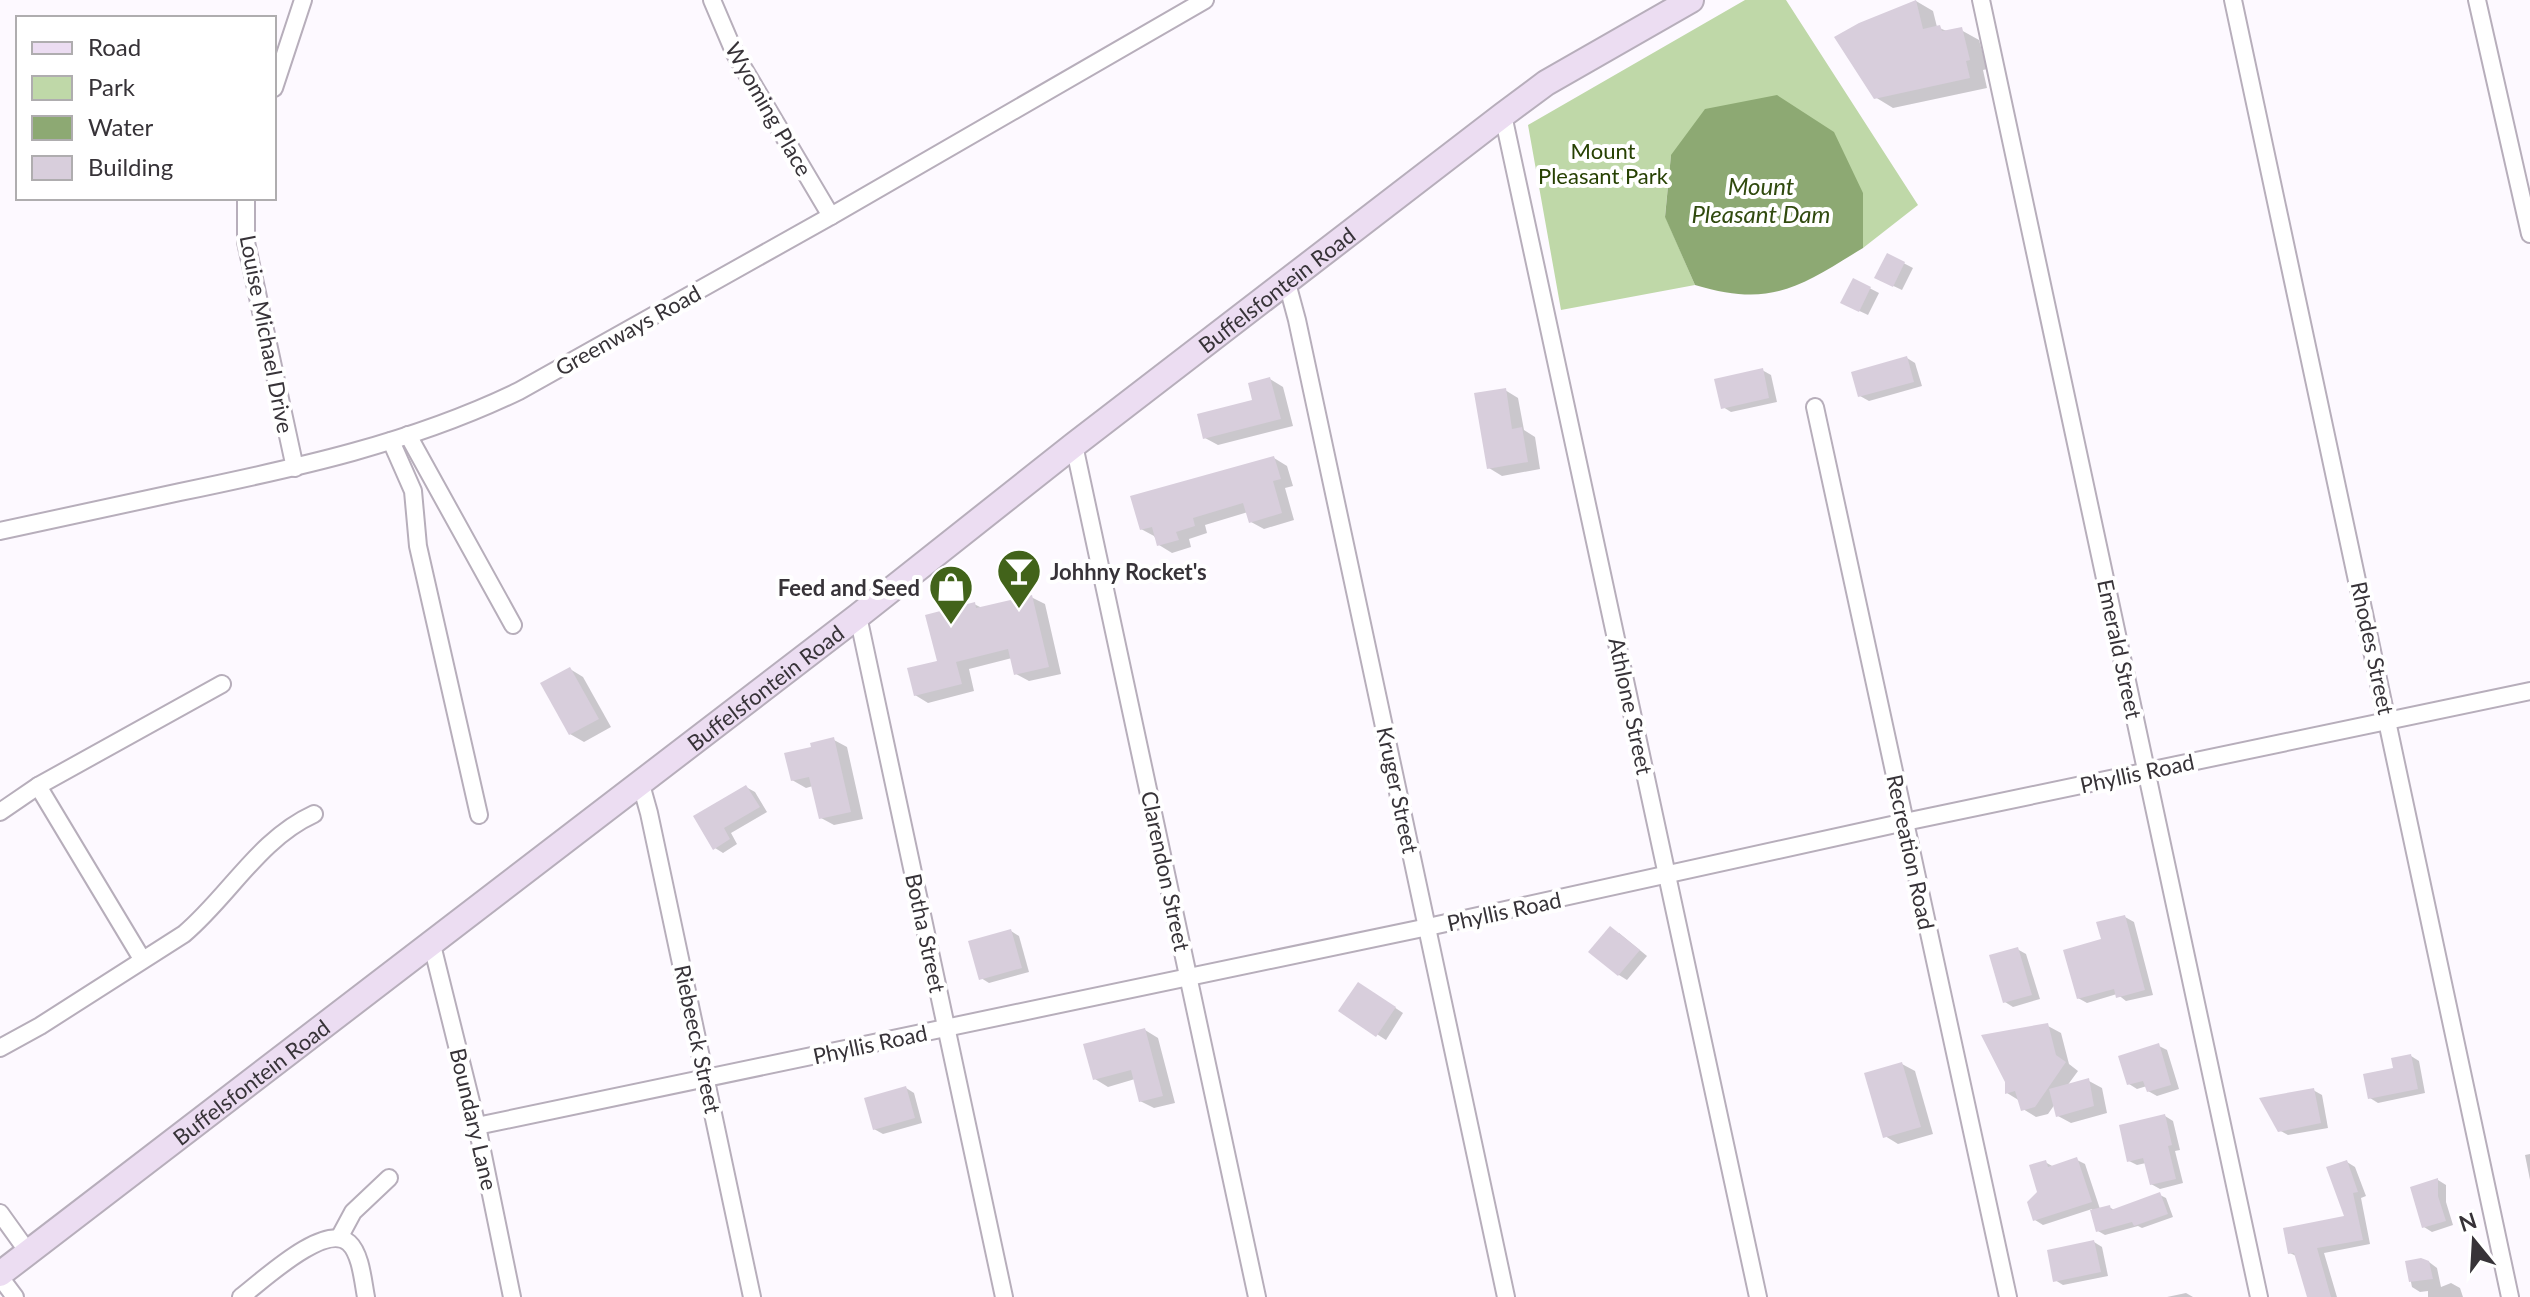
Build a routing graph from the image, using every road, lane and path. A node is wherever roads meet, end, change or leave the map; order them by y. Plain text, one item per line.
1 (303, 0) edge
2 (712, 0) edge
3 (1205, 0) edge
4 (1691, 0) edge
5 (1981, 0) edge
6 (2233, 0) edge
7 (2477, 0) edge
8 (276, 82) edge
9 (1503, 115) junction
10 (246, 200) edge
11 (831, 216) junction
12 (2530, 234) edge
13 (1287, 283) junction
14 (1815, 407) dead end
15 (400, 438) junction
16 (1074, 445) junction
17 (295, 468) junction
18 (0, 531) edge
19 (858, 616) junction
20 (513, 625) dead end
21 (222, 684) dead end
22 (2530, 691) edge
23 (2388, 719) junction
24 (2146, 771) junction
25 (640, 781) junction
26 (38, 786) junction
27 (0, 812) edge
28 (314, 814) dead end
29 (479, 815) dead end
30 (1905, 822) junction
31 (1668, 876) junction
32 (1428, 927) junction
33 (431, 941) junction
34 (142, 959) junction
35 (1189, 976) junction
36 (947, 1028) junction
37 (0, 1048) edge
38 (706, 1079) junction
39 (477, 1126) junction
40 (389, 1178) dead end
41 (0, 1213) edge
42 (339, 1238) junction
43 (28, 1252) junction
44 (0, 1276) edge
45 (15, 1297) edge
46 (241, 1297) edge
47 (366, 1297) edge
48 (512, 1297) edge
49 (752, 1297) edge
50 (1004, 1297) edge
51 (1257, 1297) edge
52 (1506, 1297) edge
53 (1758, 1297) edge
54 (2008, 1297) edge
55 (2259, 1297) edge
56 (2510, 1297) edge

1 - 8 street
2 - 11 street, Wyoming Place
3 - 11 street, Greenways Road
4 - 9 main road, Buffelsfontein Road
5 - 24 street, Emerald Street
6 - 23 street, Rhodes Street
7 - 12 street
9 - 13 main road, Buffelsfontein Road
9 - 31 street, Athlone Street
10 - 17 street, Louise Michael Drive
11 - 15 street, Greenways Road
13 - 16 main road, Buffelsfontein Road
13 - 32 street, Kruger Street
14 - 30 street, Recreation Road
15 - 17 street, Greenways Road
15 - 20 street
15 - 29 street
16 - 19 main road, Buffelsfontein Road
16 - 35 street, Clarendon Street
17 - 18 street, Greenways Road
19 - 25 main road, Buffelsfontein Road
19 - 36 street, Botha Street
21 - 26 street
22 - 23 street, Phyllis Road
23 - 24 street, Phyllis Road
23 - 56 street, Rhodes Street
24 - 30 street, Phyllis Road
24 - 55 street, Emerald Street
25 - 33 main road, Buffelsfontein Road
25 - 38 street, Riebeeck Street
26 - 27 street
26 - 34 street
28 - 34 street
30 - 31 street, Phyllis Road
30 - 54 street, Recreation Road
31 - 32 street, Phyllis Road
31 - 53 street, Athlone Street
32 - 35 street, Phyllis Road
32 - 52 street, Kruger Street
33 - 39 street, Boundary Lane
33 - 43 main road, Buffelsfontein Road
34 - 37 street
35 - 36 street, Phyllis Road
35 - 51 street, Clarendon Street
36 - 38 street, Phyllis Road
36 - 50 street, Botha Street
38 - 39 street, Phyllis Road
38 - 49 street, Riebeeck Street
39 - 48 street, Boundary Lane
40 - 42 street
41 - 43 street
42 - 46 street
42 - 47 street
43 - 44 main road, Buffelsfontein Road
44 - 45 street

